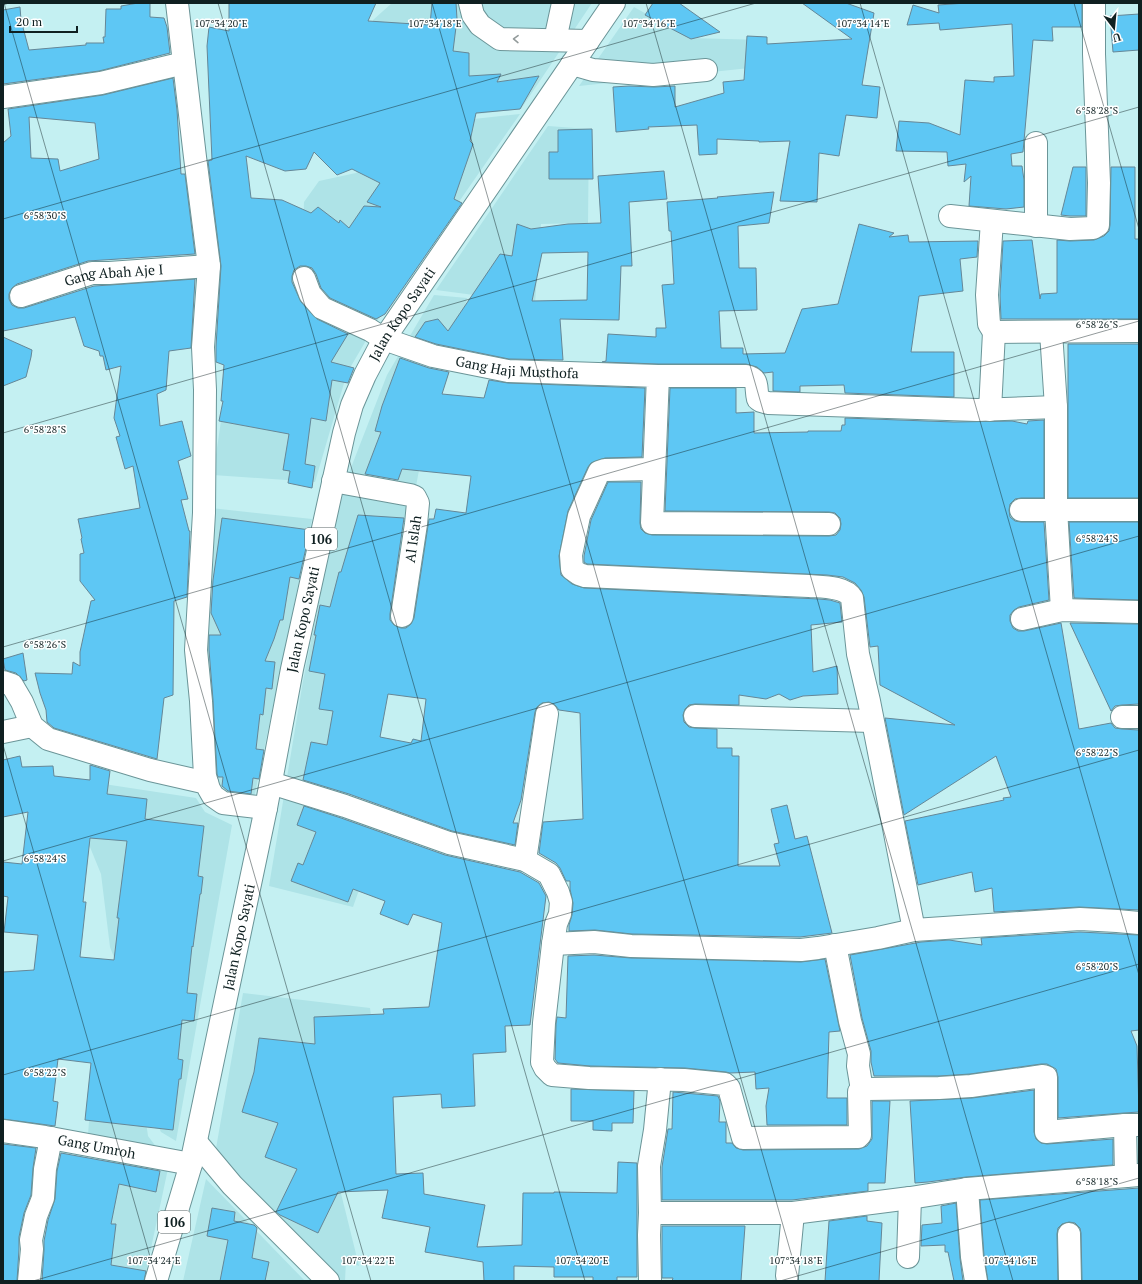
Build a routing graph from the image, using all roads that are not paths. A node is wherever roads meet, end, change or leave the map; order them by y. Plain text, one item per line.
1 (177, 3) edge
2 (470, 3) edge
3 (563, 3) edge
4 (614, 3) edge
5 (1094, 3) edge
6 (555, 40) junction
7 (588, 41) junction
8 (184, 62) junction
9 (572, 64) junction
10 (706, 70) dead end
11 (3, 97) edge
12 (1036, 143) dead end
13 (950, 216) dead end
14 (992, 221) junction
15 (1036, 226) junction
16 (209, 266) junction
17 (304, 278) dead end
18 (21, 296) dead end
19 (1139, 331) edge
20 (994, 332) junction
21 (1051, 332) junction
22 (384, 339) junction
23 (656, 376) junction
24 (1056, 407) junction
25 (990, 410) junction
26 (654, 469) junction
27 (333, 482) junction
28 (1056, 509) junction
29 (1021, 510) dead end
30 (1139, 510) edge
31 (829, 524) dead end
32 (1062, 610) junction
33 (1139, 612) edge
34 (402, 616) dead end
35 (1022, 619) dead end
36 (3, 682) edge
37 (547, 714) dead end
38 (695, 716) dead end
39 (872, 721) junction
40 (32, 726) junction
41 (3, 732) edge
42 (207, 783) junction
43 (271, 783) junction
44 (266, 808) junction
45 (525, 860) junction
46 (1139, 923) edge
47 (914, 930) junction
48 (553, 944) junction
49 (835, 945) junction
50 (660, 1079) junction
51 (862, 1090) junction
52 (1132, 1125) edge
53 (3, 1131) edge
54 (51, 1138) junction
55 (194, 1150) junction
56 (1132, 1175) edge
57 (967, 1188) junction
58 (910, 1198) junction
59 (650, 1213) junction
60 (793, 1213) junction
61 (1069, 1234) dead end
62 (908, 1257) dead end
63 (787, 1276) dead end
64 (29, 1281) edge
65 (156, 1281) edge
66 (328, 1281) edge
67 (650, 1281) edge
68 (976, 1281) edge
69 (1070, 1281) edge

1 - 8 street
6 -> 2 street
3 - 6 street
4 - 7 street, Jalan Kopo Sayati / 106
5 - 15 street
6 - 7 street
7 - 9 street, Jalan Kopo Sayati / 106
8 - 11 street
8 - 16 street
9 - 10 street
9 - 22 street, Jalan Kopo Sayati / 106
12 - 15 street
13 - 14 street
14 - 15 street
14 - 20 street
16 - 18 street, Gang Abah Aje I
16 - 42 street
17 - 22 street, Gang Haji Musthofa
19 - 21 street
20 - 21 street
20 - 25 street
21 - 24 street
22 - 23 street, Gang Haji Musthofa
22 - 27 street, Jalan Kopo Sayati / 106
23 - 25 street, Gang Haji Musthofa
23 - 26 street
24 - 25 street
24 - 28 street
26 - 31 street
26 - 39 street
27 - 34 street, Al Islah
27 - 43 street, Jalan Kopo Sayati / 106
28 - 29 street
28 - 30 street
28 - 32 street
32 - 33 street
32 - 35 street
36 - 40 street
37 - 45 street
38 - 39 street
39 - 47 street
40 - 41 street
40 - 42 street
42 - 44 street
43 - 44 street, Jalan Kopo Sayati / 106
43 - 45 street
44 - 55 street, Jalan Kopo Sayati / 106
45 - 48 street
46 - 47 street
47 - 49 street
48 - 49 street
48 - 50 street
49 - 51 street
50 - 51 street
50 - 59 street
51 - 52 street
52 - 56 street
53 - 54 street, Gang Umroh
54 - 55 street, Gang Umroh
54 - 64 street
55 - 65 street, Jalan Kopo Sayati / 106
55 - 66 street
56 - 57 street
57 - 58 street
57 - 68 street
58 - 60 street
58 - 62 street
59 - 60 street
59 - 67 street
60 - 63 street
61 - 69 street

